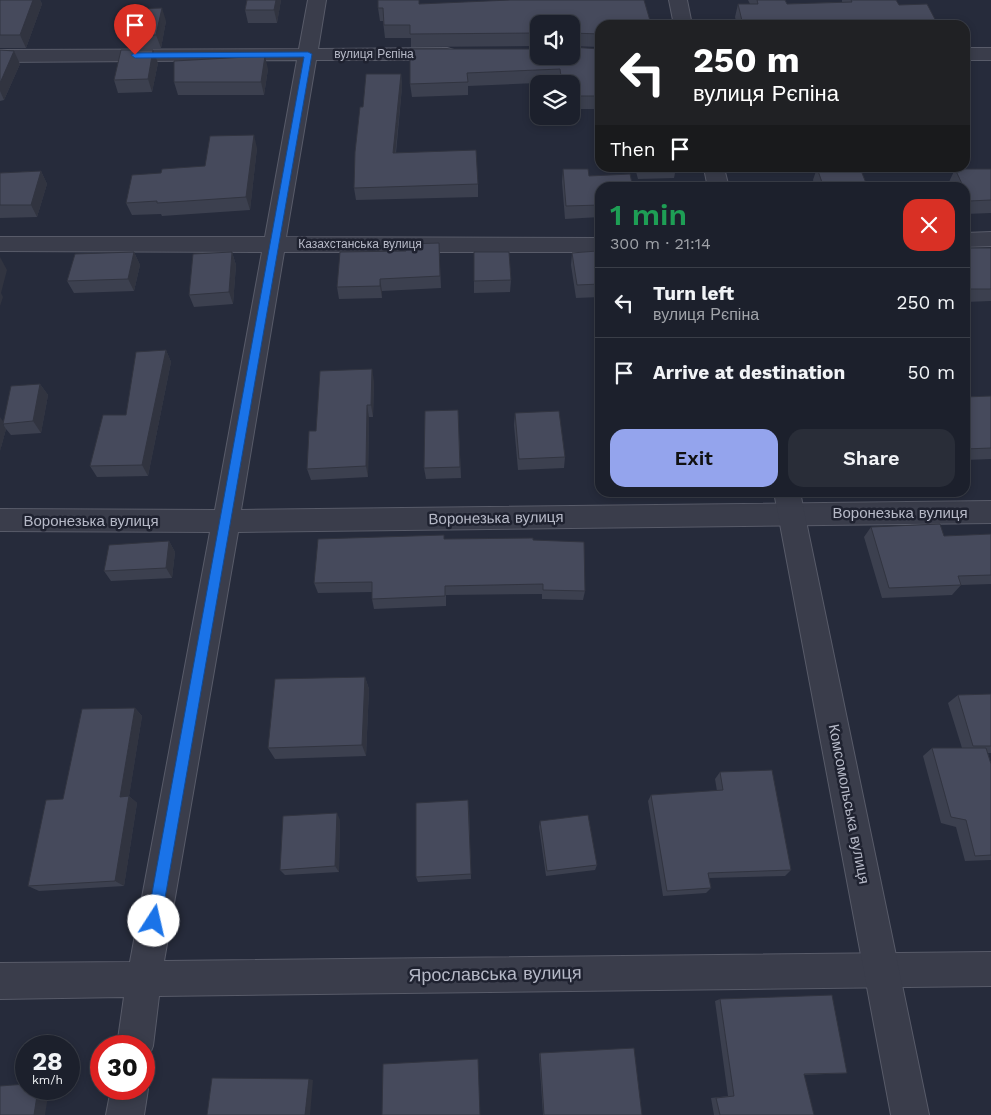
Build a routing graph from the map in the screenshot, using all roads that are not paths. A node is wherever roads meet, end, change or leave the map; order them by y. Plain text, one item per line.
1 (317, 0) edge
2 (678, 0) edge
3 (682, 20) edge
4 (308, 54) junction
5 (462, 54) edge
6 (970, 54) edge
7 (991, 54) edge
8 (0, 56) edge
9 (991, 239) edge
10 (970, 240) edge
11 (275, 243) junction
12 (0, 244) edge
13 (595, 245) edge
14 (790, 503) edge
15 (991, 512) edge
16 (0, 520) edge
17 (226, 521) junction
18 (882, 969) junction
19 (991, 969) edge
20 (144, 978) junction
21 (0, 981) edge
22 (136, 1035) edge
23 (127, 1100) edge
24 (125, 1115) edge
25 (910, 1115) edge

1 - 4 street
2 - 3 street
4 - 5 street, вулиця Рєпіна
4 - 8 street, вулиця Рєпіна
4 - 11 street
6 - 7 street
9 - 10 street
11 - 12 street, Казахстанська вулиця
11 - 13 street, Казахстанська вулиця
11 - 17 street
14 - 15 street, Воронезька вулиця
14 - 17 street, Воронезька вулиця
14 - 18 street, Комсомольська вулиця
16 - 17 street, Воронезька вулиця
17 - 20 street
18 - 19 street, Ярославська вулиця
18 - 20 street, Ярославська вулиця
18 - 25 street, Комсомольська вулиця
20 - 21 street, Ярославська вулиця
20 - 22 street
23 - 24 street

